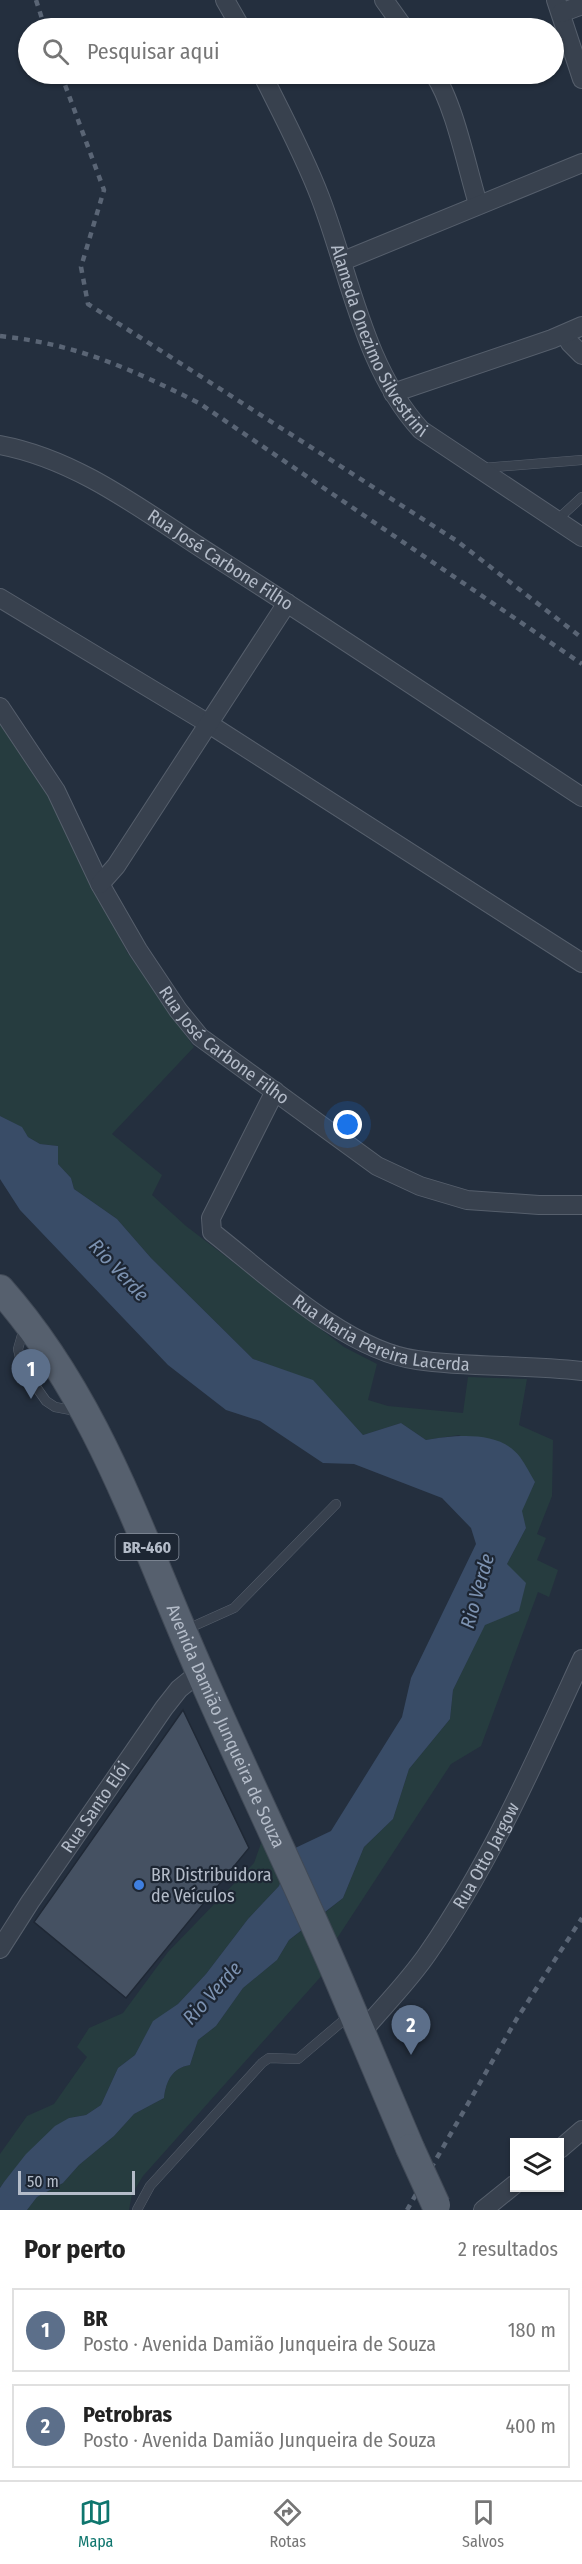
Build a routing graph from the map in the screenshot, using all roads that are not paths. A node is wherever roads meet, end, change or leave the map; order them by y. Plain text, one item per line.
1 (225, 0) edge
2 (384, 0) edge
3 (582, 5) edge
4 (559, 7) edge
5 (235, 18) edge
6 (397, 18) edge
7 (564, 23) edge
8 (582, 79) edge
9 (267, 84) edge
10 (440, 84) edge
11 (582, 164) edge
12 (478, 204) junction
13 (343, 261) junction
14 (574, 330) edge
15 (582, 355) edge
16 (393, 393) junction
17 (0, 445) edge
18 (582, 460) edge
19 (476, 467) junction
20 (582, 497) edge
21 (557, 520) junction
22 (582, 537) edge
23 (0, 598) edge
24 (286, 603) junction
25 (0, 707) edge
26 (208, 724) junction
27 (582, 797) edge
28 (100, 884) junction
29 (582, 963) edge
30 (275, 1091) junction
31 (582, 1204) edge
32 (0, 1289) edge
33 (582, 1371) edge
34 (336, 1504) dead end
35 (183, 1631) junction
36 (582, 1659) edge
37 (200, 1672) junction
38 (0, 1949) edge
39 (356, 2023) junction
40 (582, 2130) edge
41 (564, 2145) edge
42 (510, 2188) edge
43 (437, 2207) edge
44 (137, 2210) edge
45 (483, 2210) edge

1 - 5 street
2 - 6 street
3 - 4 street
7 - 8 street
9 - 13 street, Alameda Onezimo Silvestrini
10 - 12 street
11 - 12 street
12 - 13 street
13 - 16 street, Alameda Onezimo Silvestrini
14 - 15 street
14 - 16 street
16 - 19 street, Alameda Onezimo Silvestrini
17 - 24 street, Rua José Carbone Filho
18 - 19 lane
19 - 21 street, Alameda Onezimo Silvestrini
20 - 21 lane
21 - 22 street, Alameda Onezimo Silvestrini
23 - 26 street
24 - 26 street
24 - 27 street, Rua José Carbone Filho
25 - 28 street, Rua José Carbone Filho
26 - 28 street
26 - 29 street
28 - 30 street, Rua José Carbone Filho
30 - 31 street, Rua José Carbone Filho
30 - 33 street, Rua Maria Pereira Lacerda
32 - 35 main road, Avenida Damião Junqueira de Souza / BR-460
34 - 35 lane
35 - 37 main road, Avenida Damião Junqueira de Souza / BR-460
36 - 39 street, Rua Otto Jargow
37 - 38 street, Rua Santo Elói
37 - 39 main road, Avenida Damião Junqueira de Souza / BR-460
39 - 43 main road, Avenida Damião Junqueira de Souza / BR-460, bridge
39 - 44 lane
40 - 41 street
42 - 45 street

